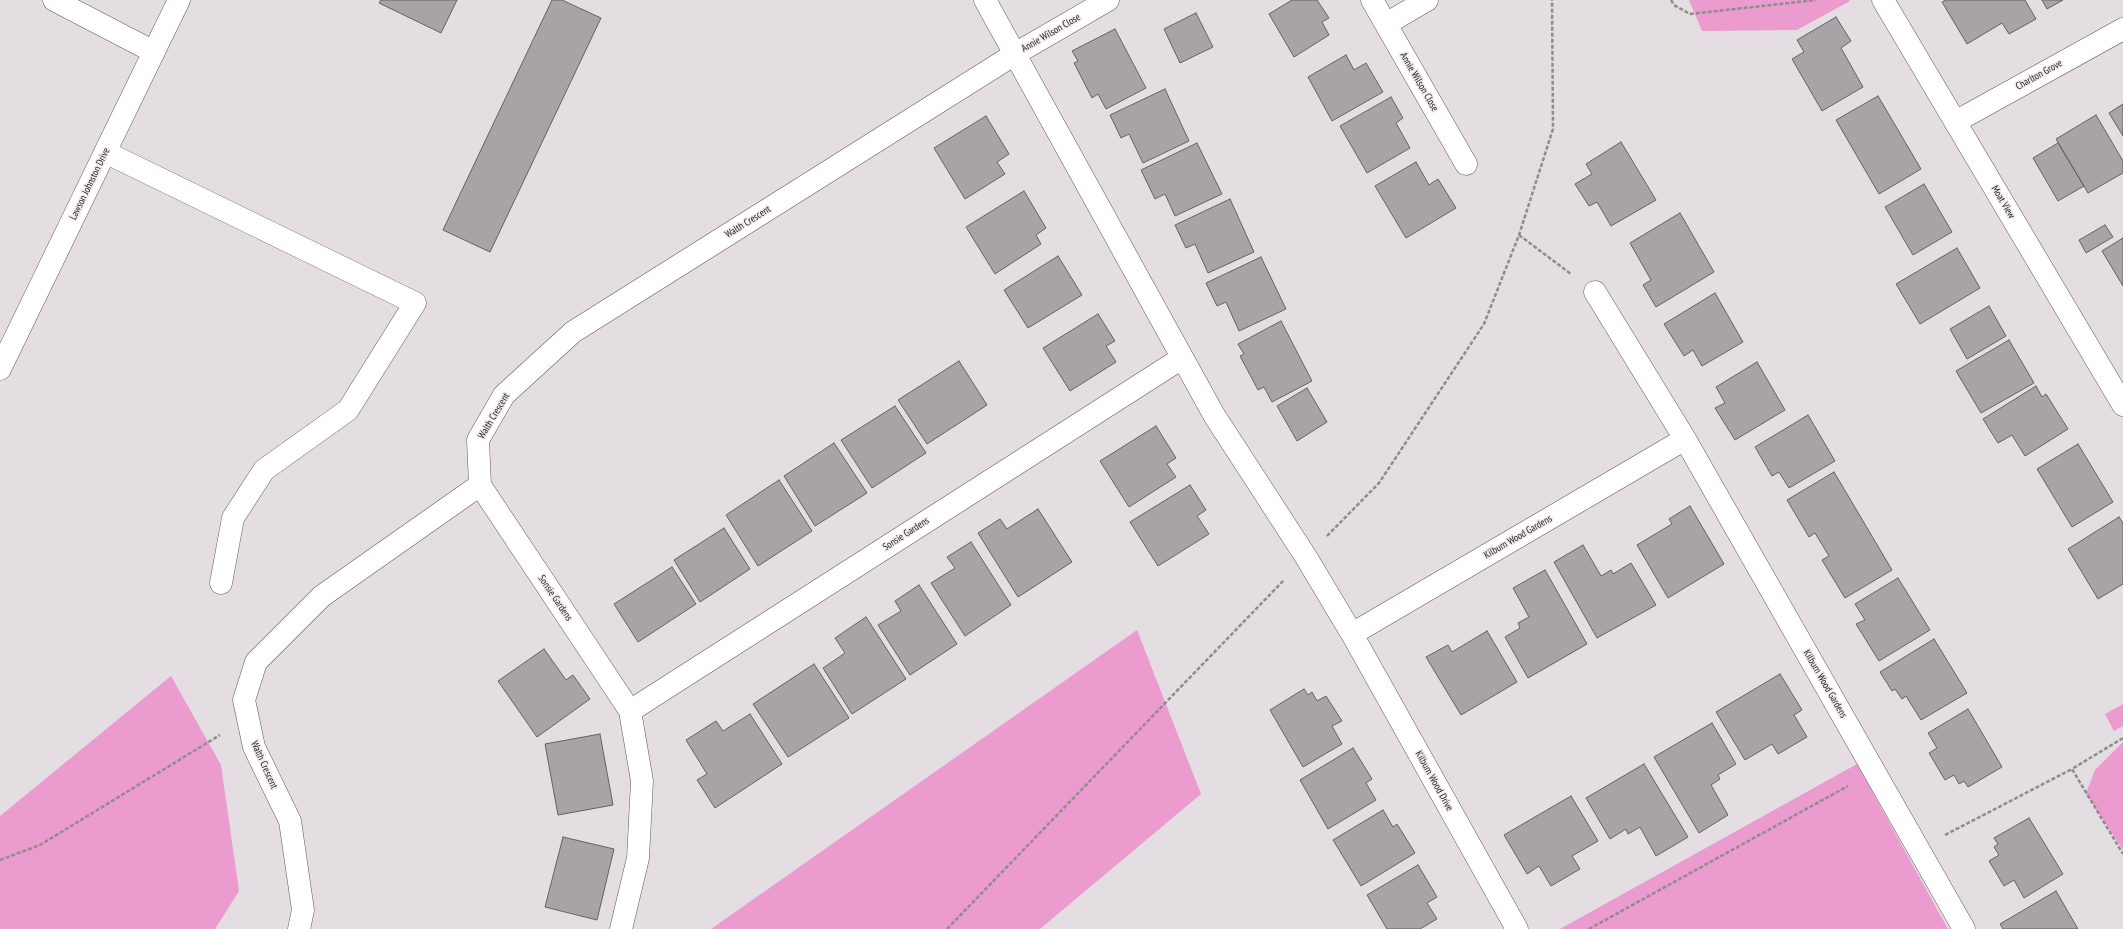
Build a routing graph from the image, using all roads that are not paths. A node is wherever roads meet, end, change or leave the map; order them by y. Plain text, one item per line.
1 (54, 0) edge
2 (179, 0) edge
3 (985, 0) edge
4 (1108, 0) edge
5 (1372, 0) edge
6 (1427, 0) edge
7 (1883, 0) edge
8 (1386, 24) junction
9 (2123, 29) edge
10 (154, 52) junction
11 (1015, 54) junction
12 (1955, 122) junction
13 (105, 152) junction
14 (1466, 164) dead end
15 (1595, 292) road end
16 (1182, 358) junction
17 (0, 369) edge
18 (2123, 405) edge
19 (1685, 439) junction
20 (480, 485) junction
21 (221, 583) dead end
22 (1352, 634) junction
23 (630, 711) junction
24 (299, 929) edge
25 (621, 929) edge
26 (1517, 929) edge
27 (1964, 929) edge

1 - 10 street
2 - 10 street, Lawson Johnston Drive
3 - 11 street, Kilburn Wood Drive
4 - 11 street, Annie Wilson Close
5 - 8 street, Annie Wilson Close
6 - 8 street
7 - 12 street, Moat View
8 - 14 street, Annie Wilson Close
9 - 12 street, Charlton Grove
10 - 13 street, Lawson Johnston Drive
11 - 16 street, Kilburn Wood Drive
11 - 20 street, Walth Crescent
12 - 18 street, Moat View
13 - 17 street, Lawson Johnston Drive
13 - 21 street
15 - 19 street, Kilburn Wood Gardens
16 - 22 street, Kilburn Wood Drive
16 - 23 street, Sonsie Gardens
19 - 22 street, Kilburn Wood Gardens
19 - 27 street, Kilburn Wood Gardens
20 - 23 street, Sonsie Gardens
20 - 24 street, Walth Crescent
22 - 26 street, Kilburn Wood Drive
23 - 25 street, Sonsie Gardens

